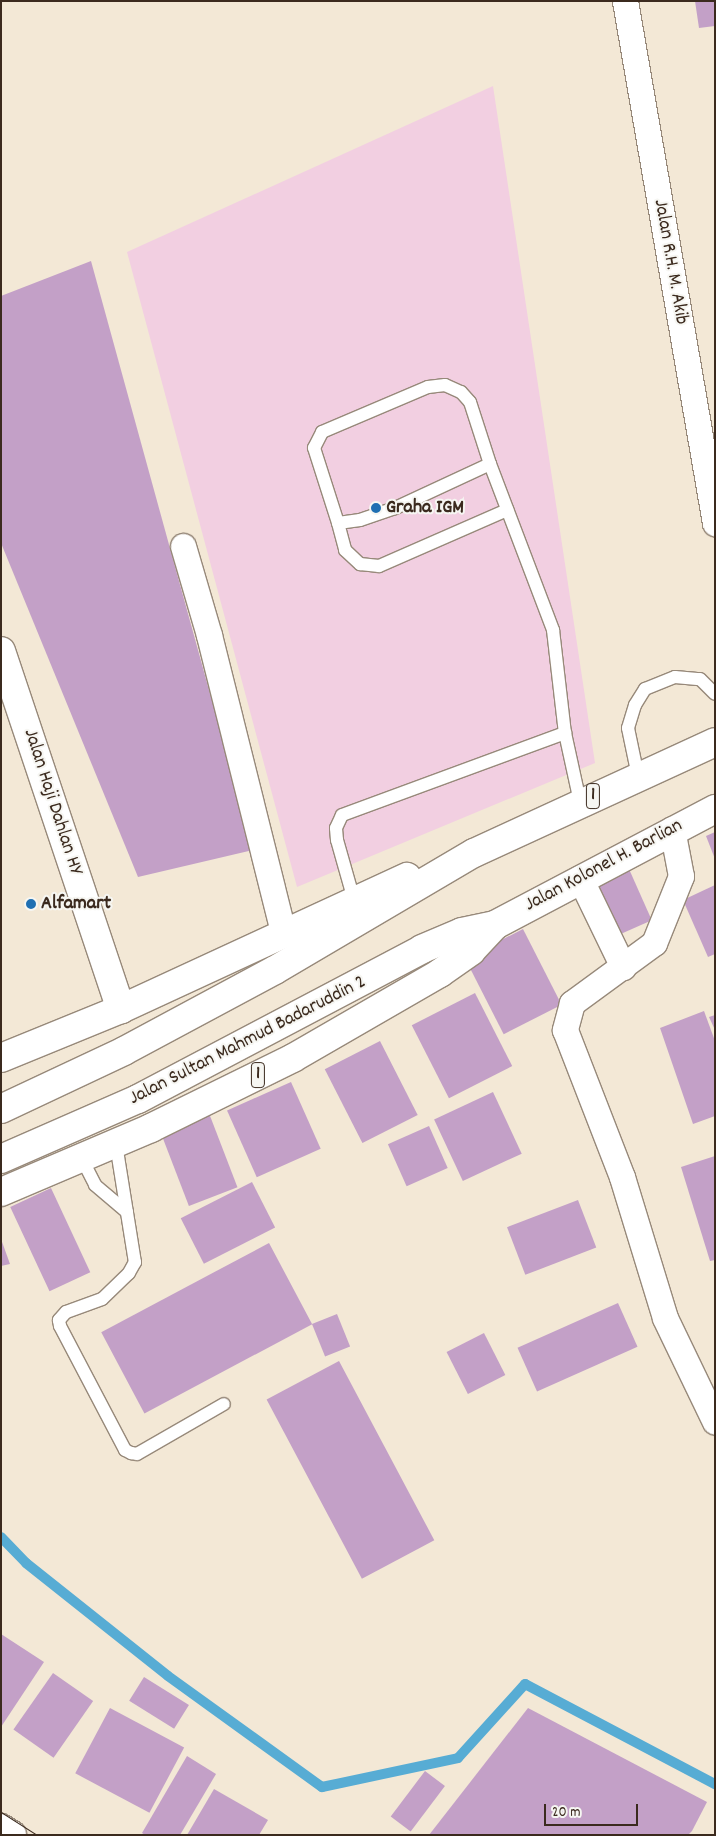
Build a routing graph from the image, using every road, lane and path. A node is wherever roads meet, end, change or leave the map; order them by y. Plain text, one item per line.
1 (625, 1) edge
2 (490, 464) junction
3 (507, 510) junction
4 (338, 523) junction
5 (715, 523) edge
6 (183, 546) dead end
7 (1, 651) edge
8 (715, 694) edge
9 (565, 733) junction
10 (715, 742) edge
11 (638, 776) junction
12 (580, 802) junction
13 (715, 809) edge
14 (672, 828) junction
15 (469, 857) junction
16 (580, 878) junction
17 (354, 900) junction
18 (489, 926) junction
19 (283, 932) junction
20 (623, 967) junction
21 (121, 1009) junction
22 (1, 1058) edge
23 (1, 1109) edge
24 (116, 1144) junction
25 (1, 1159) edge
26 (82, 1159) junction
27 (1, 1192) edge
28 (127, 1212) junction
29 (224, 1404) dead end
30 (715, 1422) edge
31 (1, 1828) edge
32 (12, 1835) edge

1 - 5 street, Jalan R.H. M. Akib
2 - 3 lane
2 - 4 lane
2 - 4 lane
3 - 4 lane
3 - 9 lane
6 - 19 street
7 - 21 main road, Jalan Haji Dahlan HY
8 - 11 lane
9 - 12 lane
9 - 17 lane
10 - 11 main road, 1
11 - 12 main road, 1
12 - 15 main road, 1
13 - 14 main road, Jalan Kolonel H. Barlian / 1
14 - 16 main road, Jalan Kolonel H. Barlian / 1
14 - 20 street
15 - 17 main road, 1
15 - 23 main road, 1
16 - 18 main road, Jalan Kolonel H. Barlian / 1
16 - 20 street
17 - 19 main road, 1
18 - 24 main road, 1
18 - 25 main road, Jalan Sultan Mahmud Badaruddin 2 / 1
19 - 21 main road, 1
20 - 30 street
21 - 22 main road, 1
24 - 26 main road, 1
24 - 28 lane
26 - 27 main road, 1
26 - 28 lane
28 - 29 lane
31 - 32 main road

